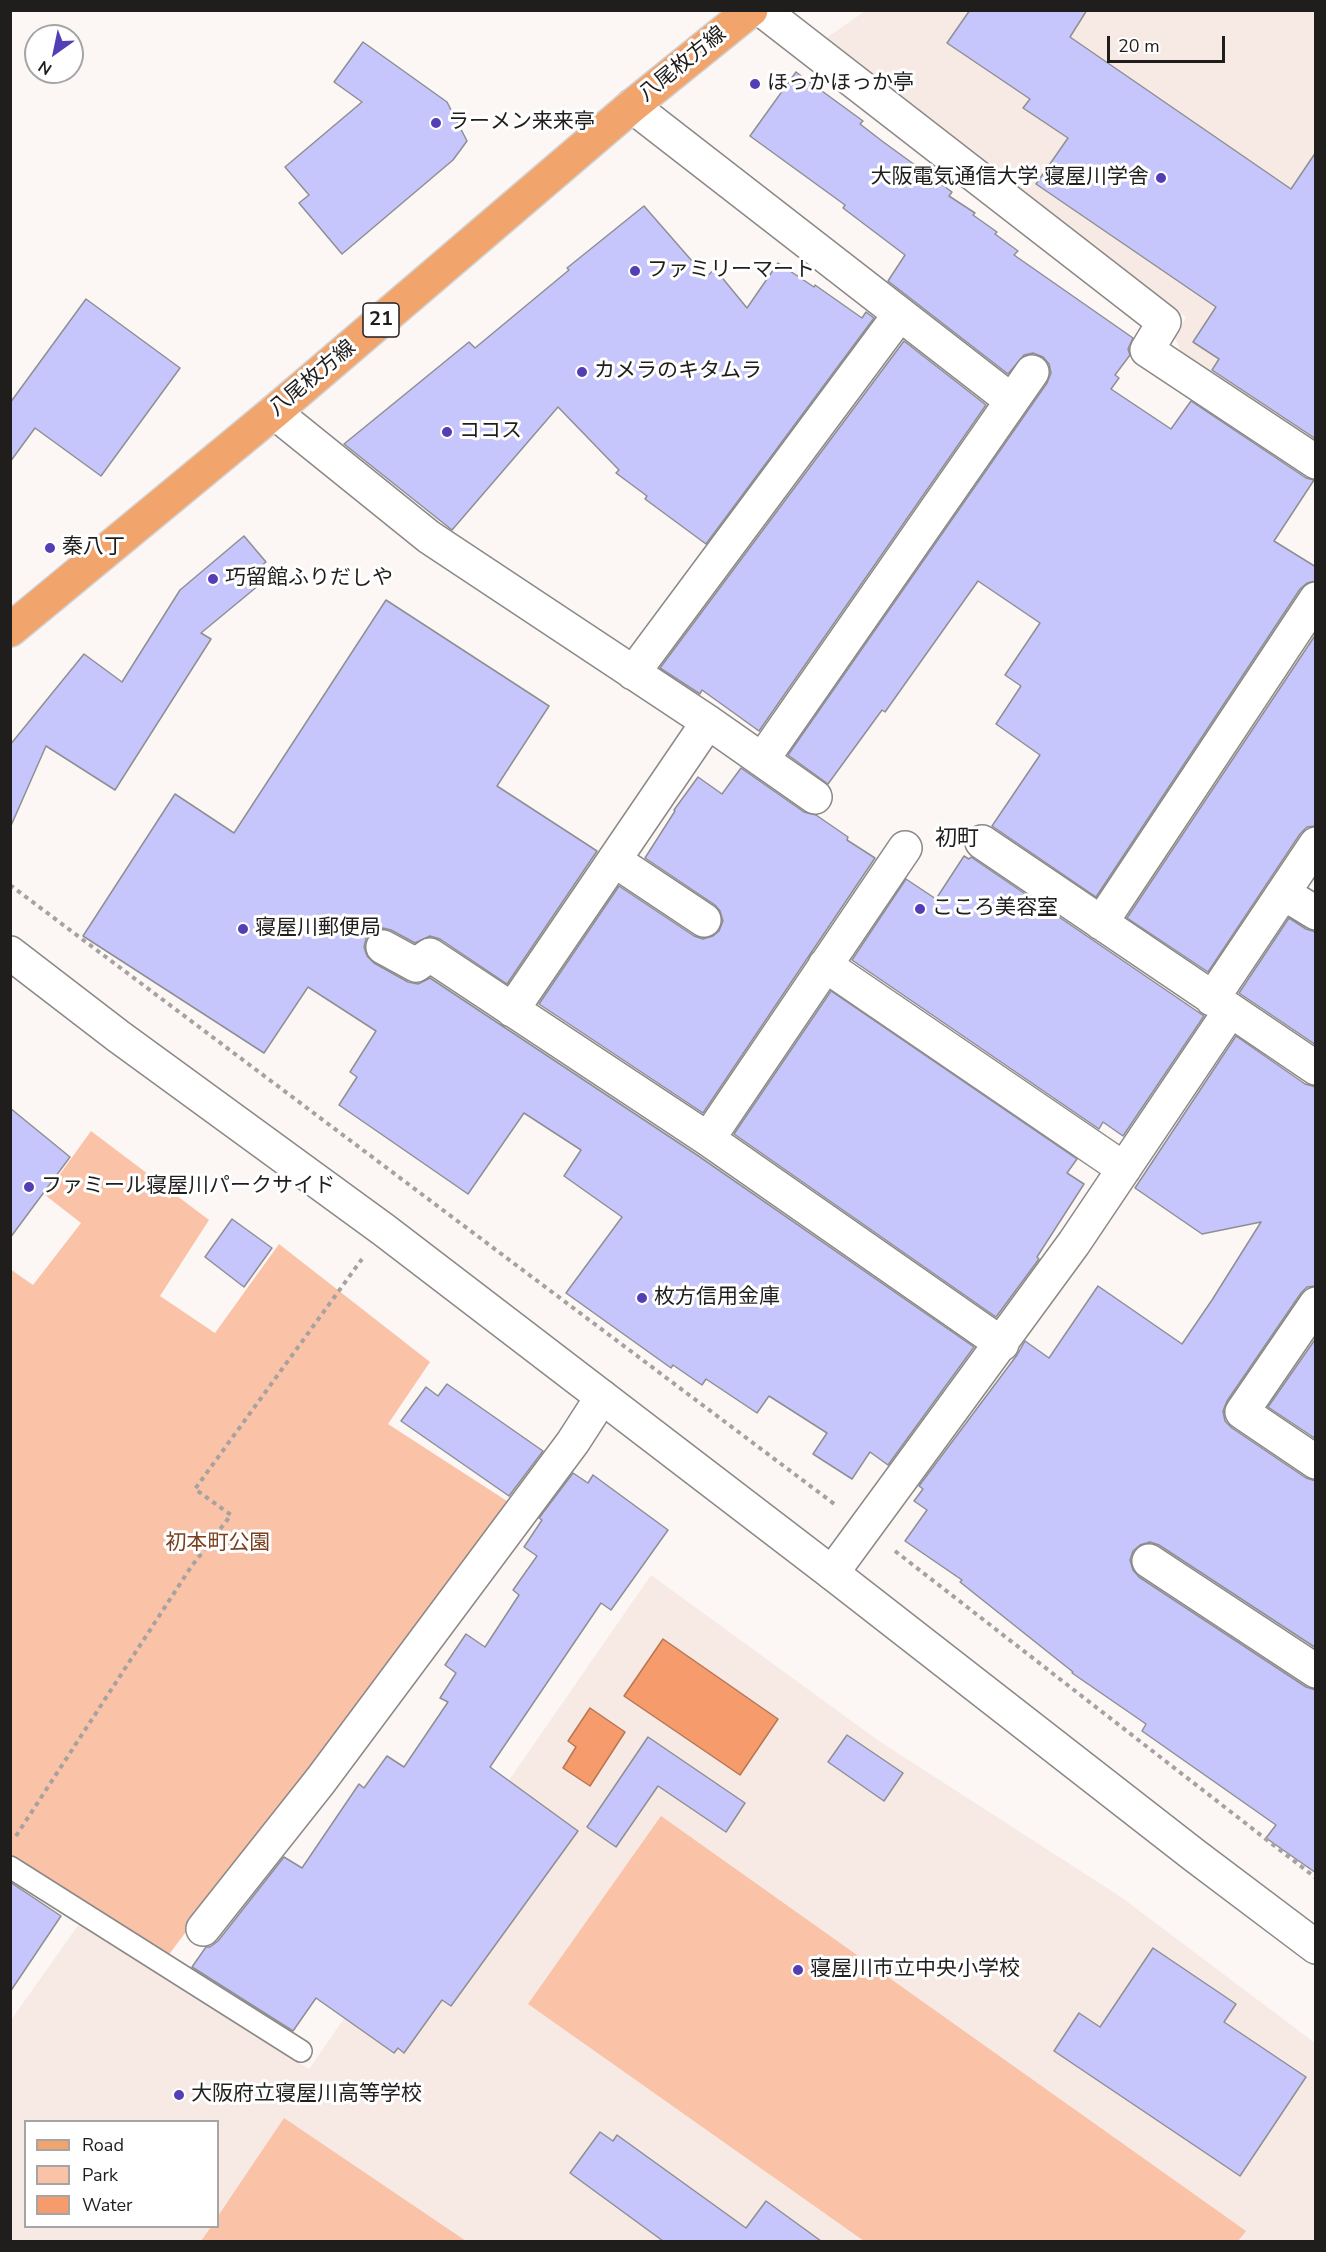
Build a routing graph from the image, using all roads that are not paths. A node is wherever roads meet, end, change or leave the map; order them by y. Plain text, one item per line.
1 (751, 10) edge
2 (762, 10) edge
3 (632, 106) junction
4 (900, 314) junction
5 (1032, 372) dead end
6 (1012, 401) junction
7 (274, 412) junction
8 (1316, 462) edge
9 (1316, 599) edge
10 (10, 630) edge
11 (633, 673) junction
12 (708, 723) junction
13 (762, 760) junction
14 (815, 797) dead end
15 (982, 842) dead end
16 (1316, 844) edge
17 (905, 848) dead end
18 (614, 860) junction
19 (1283, 893) junction
20 (1316, 913) edge
21 (704, 920) dead end
22 (1101, 923) junction
23 (382, 947) dead end
24 (10, 952) edge
25 (825, 964) junction
26 (1221, 1005) junction
27 (512, 1010) junction
28 (1316, 1068) edge
29 (708, 1139) junction
30 (1124, 1169) junction
31 (1316, 1304) edge
32 (1002, 1344) junction
33 (602, 1397) junction
34 (1316, 1462) edge
35 (1149, 1561) dead end
36 (832, 1573) junction
37 (1316, 1671) edge
38 (10, 1867) edge
39 (203, 1929) dead end
40 (1316, 1947) edge
41 (301, 2051) dead end

1 - 3 main road, 八尾枚方線 / 21
2 - 8 street
3 - 4 street
3 - 7 main road, 八尾枚方線 / 21
4 - 6 street
4 - 11 street
5 - 6 street
6 - 13 street
7 - 10 main road, 八尾枚方線 / 21
7 - 11 street
9 - 22 street
11 - 12 street
12 - 13 street
12 - 18 street
13 - 14 street
15 - 22 street
16 - 19 street
17 - 25 street
18 - 21 street
18 - 27 street
19 - 20 street
19 - 26 street
22 - 26 street
23 - 27 street
24 - 33 street
25 - 29 street
25 - 30 street
26 - 28 street
26 - 30 street
27 - 29 street
29 - 32 street
30 - 32 street
31 - 34 street
32 - 36 street
33 - 36 street
33 - 39 street
35 - 37 street
36 - 40 street
38 - 41 lane

